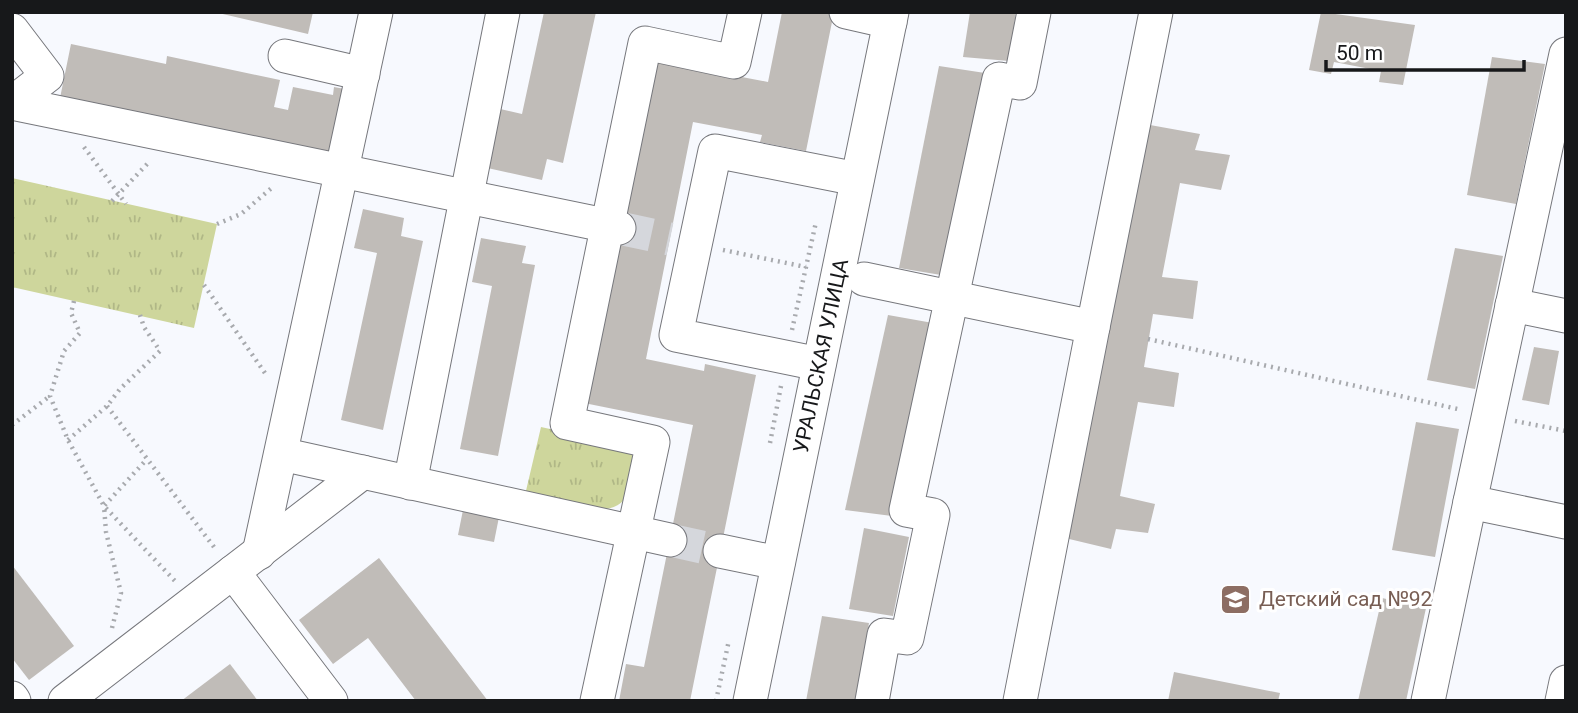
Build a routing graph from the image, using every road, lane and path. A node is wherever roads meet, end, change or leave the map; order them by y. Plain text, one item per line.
1 (376, 12) edge
2 (503, 12) edge
3 (745, 12) edge
4 (846, 12) edge
5 (1034, 12) edge
6 (1156, 12) edge
7 (891, 17) edge
8 (12, 30) edge
9 (1566, 54) edge
10 (285, 56) dead end
11 (363, 74) junction
12 (12, 103) edge
13 (59, 113) junction
14 (173, 136) junction
15 (302, 163) junction
16 (342, 171) junction
17 (858, 179) junction
18 (119, 194) junction
19 (467, 197) junction
20 (112, 201) dead end
21 (126, 204) dead end
22 (217, 224) dead end
23 (614, 227) junction
24 (738, 252) dead end
25 (806, 267) dead end
26 (864, 279) dead end
27 (204, 285) dead end
28 (952, 298) junction
29 (74, 301) dead end
30 (1512, 305) junction
31 (140, 315) dead end
32 (1566, 316) edge
33 (1093, 327) junction
34 (1148, 339) dead end
35 (819, 364) junction
36 (50, 397) junction
37 (107, 407) junction
38 (290, 409) junction
39 (1489, 416) junction
40 (12, 425) edge
41 (1566, 431) edge
42 (68, 440) junction
43 (281, 454) junction
44 (147, 459) junction
45 (363, 472) junction
46 (410, 483) junction
47 (1471, 502) junction
48 (104, 506) junction
49 (1566, 522) edge
50 (633, 532) junction
51 (670, 540) tunnel mouth
52 (720, 551) tunnel mouth
53 (246, 562) junction
54 (778, 563) junction
55 (191, 604) junction
56 (109, 667) junction
57 (1566, 682) edge
58 (77, 697) edge
59 (331, 701) edge
60 (597, 701) edge
61 (750, 701) edge
62 (872, 701) edge
63 (1020, 701) edge
64 (1428, 701) edge
65 (1562, 701) edge

1 - 11 street
2 - 19 street
3 - 23 street
4 - 7 street
5 - 28 street
6 - 33 street
7 - 17 street, УРАЛЬСКАЯ УЛИЦА
8 - 12 street
9 - 30 street
10 - 11 street
11 - 16 street
12 - 13 street
13 - 14 street
13 - 18 path
14 - 15 street
14 - 18 path
15 - 16 street
15 - 22 path
16 - 19 street
16 - 38 street
17 - 35 street, УРАЛЬСКАЯ УЛИЦА
17 - 35 street
18 - 20 path
18 - 21 path
19 - 23 street
19 - 46 street
23 - 50 street
24 - 25 path
26 - 28 street
27 - 38 path
28 - 33 street
28 - 62 street
29 - 36 path
30 - 32 street
30 - 39 street
31 - 37 path
33 - 63 street
34 - 39 path
35 - 54 street, УРАЛЬСКАЯ УЛИЦА
36 - 40 path
36 - 42 path
37 - 42 path
37 - 44 path
38 - 43 street
39 - 41 path
39 - 47 street
42 - 48 path
43 - 45 street
43 - 53 street
44 - 48 path
44 - 53 path
45 - 46 street
45 - 53 street
46 - 50 street
47 - 49 street
47 - 64 street
48 - 55 path
48 - 56 path
50 - 51 street
50 - 60 street
52 - 54 street
53 - 55 street
53 - 59 street
54 - 61 street, УРАЛЬСКАЯ УЛИЦА
55 - 56 street
56 - 58 street
57 - 65 street

